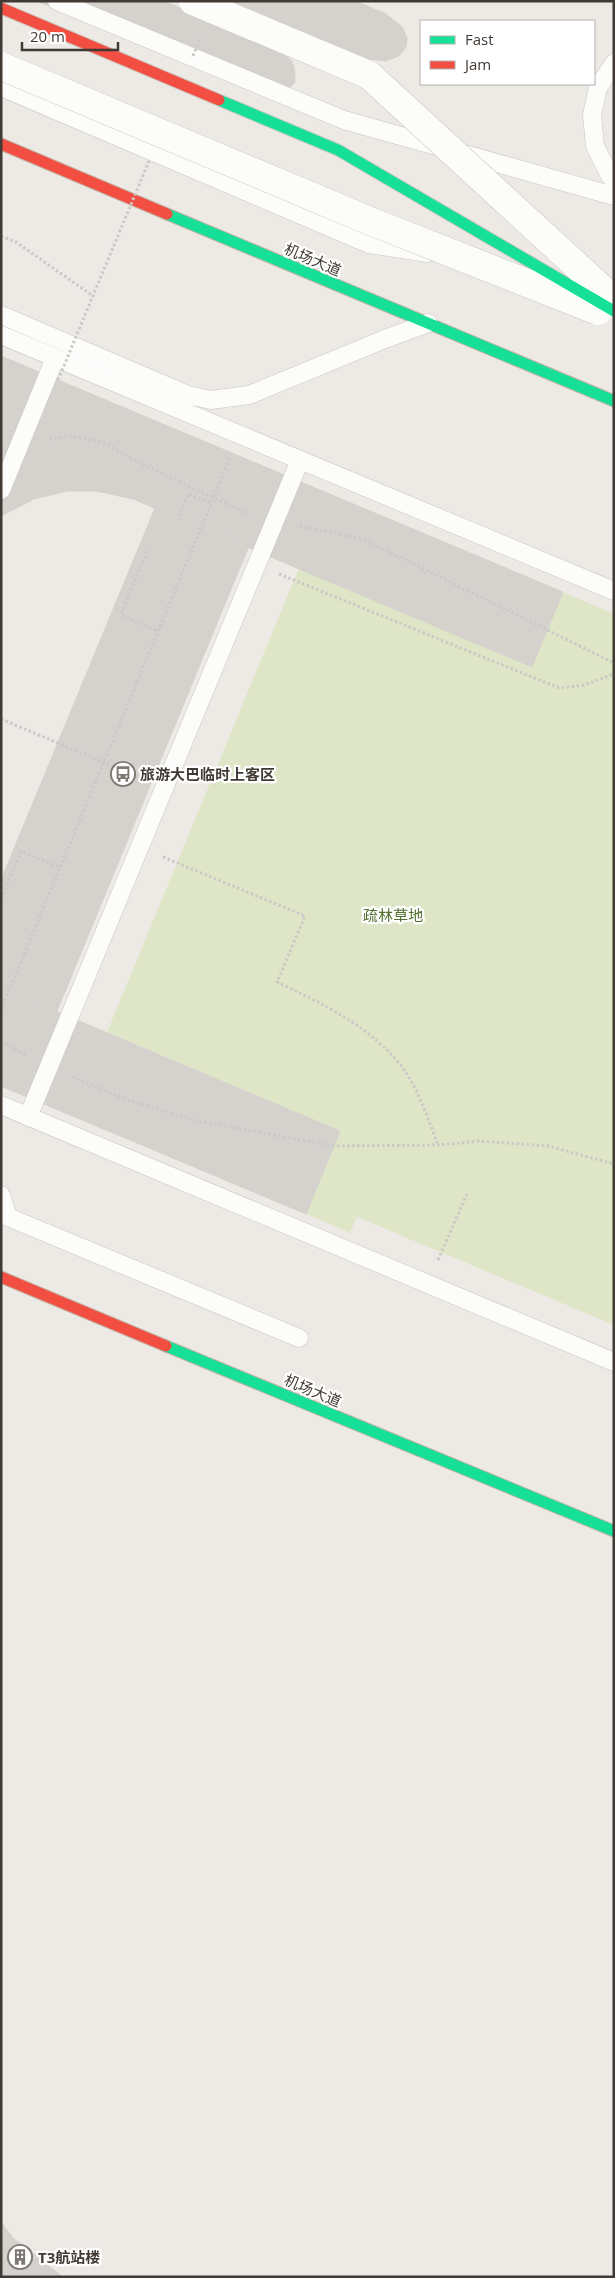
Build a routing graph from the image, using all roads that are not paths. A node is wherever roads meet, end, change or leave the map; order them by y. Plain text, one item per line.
1 (57, 1) edge
2 (193, 1) edge
3 (1, 8) edge
4 (614, 63) edge
5 (1, 66) edge
6 (1, 88) edge
7 (1, 144) edge
8 (614, 179) edge
9 (614, 196) edge
10 (614, 282) edge
11 (614, 300) edge
12 (614, 311) edge
13 (1, 315) edge
14 (614, 318) edge
15 (428, 323) junction
16 (1, 335) edge
17 (55, 358) junction
18 (614, 401) edge
19 (300, 460) junction
20 (1, 490) edge
21 (614, 591) edge
22 (1, 1105) edge
23 (28, 1116) junction
24 (1, 1195) edge
25 (1, 1277) edge
26 (299, 1338) dead end
27 (614, 1362) edge
28 (614, 1531) edge

1 - 9 lane
2 - 11 street, bridge
3 - 12 main road, bridge
4 - 8 lane
5 - 14 street, bridge
6 - 10 lane
7 - 15 main road, 机场大道
13 - 15 lane
15 - 18 main road, 机场大道
16 - 17 lane
17 - 19 lane
17 - 20 lane
19 - 21 lane
19 - 23 lane
22 - 23 lane
23 - 27 lane
24 - 26 lane
25 - 28 main road, 机场大道

